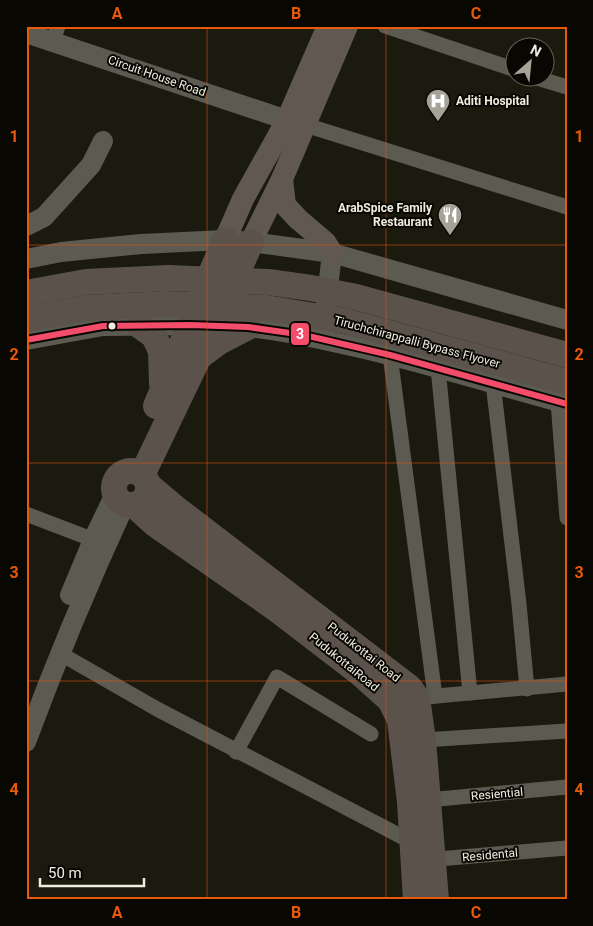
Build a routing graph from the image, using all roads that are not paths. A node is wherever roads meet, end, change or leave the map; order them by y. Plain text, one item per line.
1 (328, 26) edge
2 (346, 26) edge
3 (385, 26) edge
4 (26, 32) edge
5 (56, 34) edge
6 (506, 67) edge
7 (297, 122) junction
8 (103, 141) dead end
9 (282, 180) junction
10 (567, 206) edge
11 (26, 226) edge
12 (225, 240) junction
13 (251, 242) junction
14 (98, 248) junction
15 (332, 253) junction
16 (26, 259) edge
17 (26, 293) edge
18 (95, 317) junction
19 (26, 319) edge
20 (567, 320) edge
21 (202, 325) junction
22 (140, 326) junction
23 (248, 327) junction
24 (322, 339) junction
25 (26, 340) edge
26 (390, 355) junction
27 (567, 355) edge
28 (198, 358) junction
29 (438, 368) junction
30 (493, 383) junction
31 (162, 392) junction
32 (564, 396) edge
33 (153, 431) junction
34 (131, 489) junction
35 (26, 514) edge
36 (567, 518) edge
37 (100, 542) junction
38 (61, 654) junction
39 (567, 684) edge
40 (527, 689) junction
41 (470, 693) junction
42 (426, 697) junction
43 (32, 703) edge
44 (567, 732) edge
45 (371, 734) dead end
46 (423, 740) junction
47 (26, 742) edge
48 (236, 752) junction
49 (567, 787) edge
50 (428, 800) junction
51 (567, 848) edge
52 (419, 854) junction
53 (416, 900) edge
54 (436, 900) edge

1 - 7 main road
2 - 7 main road
3 - 6 street
4 - 5 street, Circuit House Road
5 - 7 street, Circuit House Road
7 - 9 main road
7 - 10 street
7 - 12 main road
8 - 11 street
9 - 13 main road
9 - 15 main road
12 - 13 street
12 - 14 street
12 - 21 highway
13 - 15 street
13 - 21 highway
14 - 16 street
14 - 18 street
15 - 20 street
15 - 24 street
17 - 27 highway
18 - 19 highway, Tiruchchirappalli Bypass Flyover
18 - 22 street
18 - 25 street
18 - 32 highway, Tiruchchirappalli Bypass Flyover
21 - 22 street
21 - 23 street
21 - 28 highway
21 - 31 highway
22 - 31 highway
23 - 24 street
23 - 28 highway
24 - 26 street
26 - 29 street
26 - 42 street
28 - 33 highway
29 - 30 street
29 - 41 street
30 - 32 street
30 - 40 street
31 - 33 highway
32 - 36 street
33 - 34 highway
34 - 37 street
34 - 42 highway, Pudukottai Road
34 - 52 highway, PudukottaiRoad
35 - 37 street
37 - 38 street
37 - 43 street
38 - 43 street
38 - 48 street
39 - 40 street
40 - 41 street
41 - 42 street
42 - 46 highway
43 - 47 street
44 - 46 street
45 - 48 street
46 - 50 highway
48 - 52 street
49 - 50 street, Resiential
50 - 52 highway
51 - 52 street, Residental
52 - 53 highway, PudukottaiRoad
52 - 54 highway

